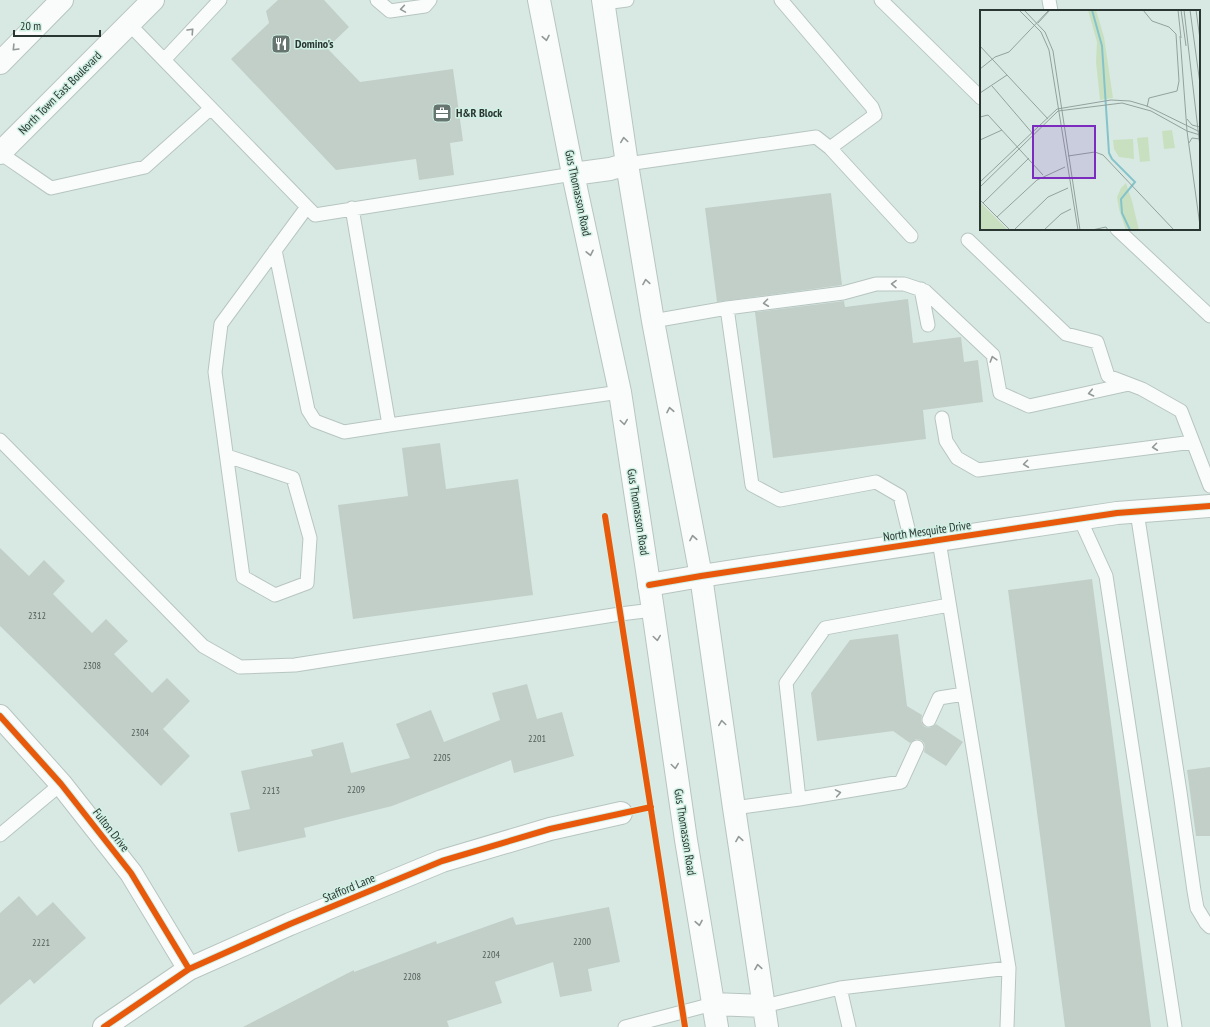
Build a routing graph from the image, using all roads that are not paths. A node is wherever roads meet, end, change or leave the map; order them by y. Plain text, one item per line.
1 (62, 0) edge
2 (153, 0) edge
3 (220, 0) edge
4 (377, 0) edge
5 (430, 0) edge
6 (539, 0) edge
7 (627, 0) edge
8 (782, 0) edge
9 (881, 0) edge
10 (1050, 0) edge
11 (604, 1) edge
12 (1051, 10) edge
13 (129, 24) junction
14 (164, 60) junction
15 (0, 63) edge
16 (980, 97) edge
17 (211, 108) junction
18 (830, 148) junction
19 (0, 153) edge
20 (627, 164) junction
21 (573, 174) junction
22 (307, 207) junction
23 (352, 208) junction
24 (1118, 230) edge
25 (911, 236) dead end
26 (968, 240) dead end
27 (275, 250) junction
28 (921, 289) junction
29 (727, 308) junction
30 (1210, 316) edge
31 (653, 321) junction
32 (928, 325) dead end
33 (1129, 384) junction
34 (620, 392) junction
35 (942, 418) dead end
36 (389, 425) junction
37 (0, 440) edge
38 (1193, 442) junction
39 (227, 456) junction
40 (1210, 486) edge
41 (1210, 506) edge
42 (1137, 512) junction
43 (1080, 519) junction
44 (939, 541) junction
45 (912, 545) junction
46 (700, 576) junction
47 (649, 585) junction
48 (949, 606) junction
49 (653, 610) junction
50 (964, 694) junction
51 (0, 716) edge
52 (929, 720) dead end
53 (916, 747) dead end
54 (61, 784) junction
55 (799, 800) junction
56 (734, 808) junction
57 (621, 813) dead end
58 (0, 835) edge
59 (1210, 927) edge
60 (1009, 968) junction
61 (189, 969) junction
62 (840, 988) junction
63 (713, 1004) junction
64 (764, 1006) junction
65 (104, 1027) edge
66 (625, 1027) edge
67 (716, 1027) edge
68 (768, 1027) edge
69 (849, 1027) edge
70 (1007, 1027) edge
71 (1175, 1027) edge

1 -> 15 main road
2 - 13 main road, North Town East Boulevard
14 -> 3 lane
5 -> 4 lane
6 -> 21 main road, Gus Thomasson Road
7 - 11 lane
8 - 18 lane
9 - 16 lane
10 - 12 lane
20 -> 11 main road
13 - 14 lane
13 - 19 main road, North Town East Boulevard
14 - 17 lane
17 - 19 lane
17 - 22 lane
18 - 20 lane
18 - 25 lane
20 - 21 main road
31 -> 20 main road
21 - 23 lane
21 -> 34 main road, Gus Thomasson Road
22 - 23 lane
22 - 27 lane
23 - 36 lane
24 - 30 lane
26 - 33 lane
27 - 36 lane
27 - 39 lane
28 -> 29 lane
28 - 32 lane
33 -> 28 lane
29 - 31 lane
29 - 45 lane
46 -> 31 main road
33 - 38 lane
34 - 36 lane
34 -> 47 main road, Gus Thomasson Road
38 -> 35 lane
37 - 49 lane
38 - 40 lane
39 - 39 lane
41 - 42 main road, North Mesquite Drive
42 - 43 main road, North Mesquite Drive
42 - 59 lane
43 - 44 main road, North Mesquite Drive
43 - 71 lane
44 - 45 main road, North Mesquite Drive
44 - 48 lane
45 - 46 main road, North Mesquite Drive
46 - 47 main road, North Mesquite Drive
56 -> 46 main road
47 - 49 main road, Gus Thomasson Road
48 - 50 lane
48 - 55 lane
49 -> 63 main road, Gus Thomasson Road
50 - 52 lane
50 - 60 lane
51 - 54 main road, Fulton Drive
55 -> 53 lane
54 - 58 lane
54 - 61 main road, Fulton Drive
55 - 56 lane
64 -> 56 main road
57 - 61 main road, Stafford Lane
60 - 62 lane
60 - 70 lane
61 - 65 main road, Stafford Lane
62 - 64 lane
62 - 69 lane
63 - 64 main road
63 - 66 lane
63 - 67 main road, Gus Thomasson Road
64 - 68 main road

